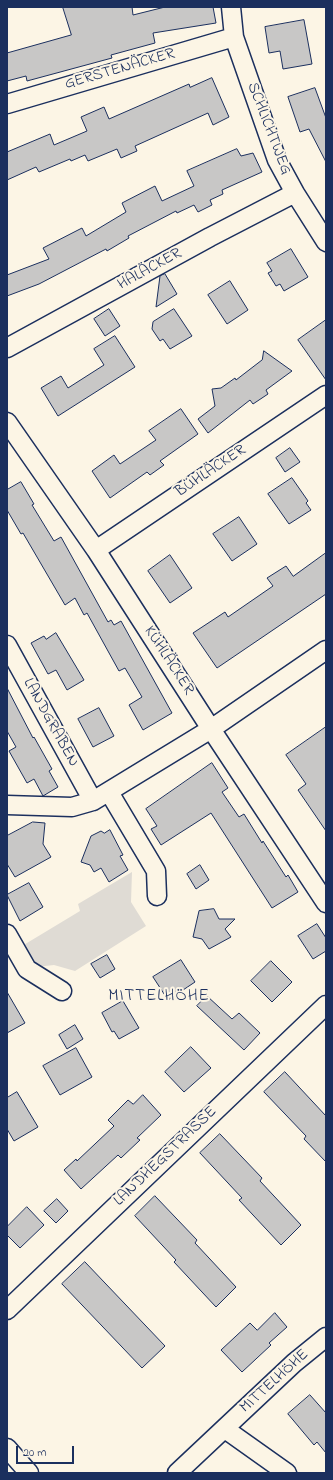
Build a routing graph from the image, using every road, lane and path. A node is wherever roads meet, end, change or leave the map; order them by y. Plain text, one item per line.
1 (231, 7) edge
2 (234, 37) junction
3 (7, 104) edge
4 (294, 193) junction
5 (326, 242) edge
6 (7, 348) edge
7 (326, 395) edge
8 (7, 422) edge
9 (96, 550) junction
10 (7, 645) edge
11 (326, 650) edge
12 (212, 729) junction
13 (110, 792) junction
14 (92, 801) junction
15 (7, 805) edge
16 (157, 896) dead end
17 (326, 902) edge
18 (7, 934) edge
19 (62, 991) dead end
20 (326, 1005) edge
21 (7, 1310) edge
22 (326, 1337) edge
23 (225, 1428) junction
24 (7, 1448) edge
25 (29, 1473) edge
26 (177, 1473) edge
27 (287, 1473) edge

1 - 2 street, SCHLICHTWEG
2 - 3 street, GERSTENÄCKER
2 - 4 street, SCHLICHTWEG
4 - 5 street, SCHLICHTWEG
4 - 6 street, HALÄCKER
7 - 9 street, BÜHLÄCKER
8 - 9 street, KÜHLÄCKER
9 - 12 street, KÜHLÄCKER
10 - 14 street, LANDGRABEN
11 - 12 street
12 - 13 street
12 - 17 street, KÜHLÄCKER
13 - 14 street
13 - 16 street
14 - 15 street
18 - 19 street
20 - 21 street, LANDHEGSTRASSE
22 - 23 street, MITTELHÖHE
23 - 26 street, MITTELHÖHE
23 - 27 street, MITTELHÖHE
24 - 25 street

